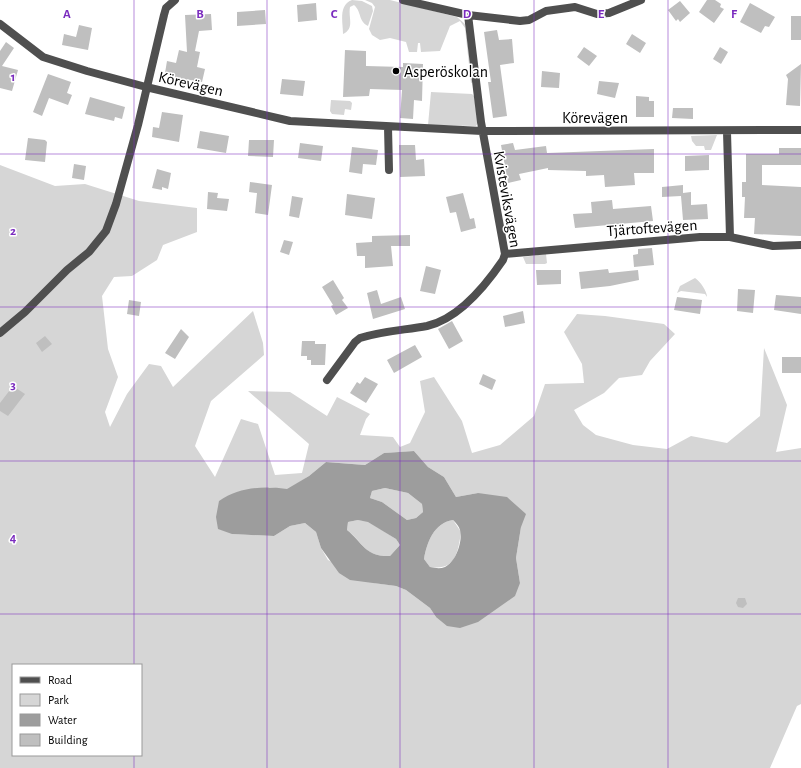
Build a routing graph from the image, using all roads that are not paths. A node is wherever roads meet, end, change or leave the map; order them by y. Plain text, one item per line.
1 (175, 0) edge
2 (403, 0) edge
3 (641, 0) edge
4 (468, 15) junction
5 (0, 24) edge
6 (146, 87) junction
7 (388, 127) junction
8 (482, 130) junction
9 (801, 130) edge
10 (727, 132) junction
11 (389, 170) dead end
12 (730, 237) junction
13 (801, 245) edge
14 (505, 254) junction
15 (0, 334) edge
16 (327, 380) dead end

1 - 6 street
2 - 4 street
3 - 4 street
4 - 8 street, Kvisteviksvägen
5 - 6 street, Körevägen
6 - 7 street, Körevägen
6 - 15 street
7 - 8 street, Körevägen
7 - 11 street
8 - 10 street, Körevägen
8 - 14 street, Kvisteviksvägen
9 - 10 street, Körevägen
10 - 12 street
12 - 13 street, Tjärtoftevägen
12 - 14 street, Tjärtoftevägen
14 - 16 street, Kvisteviksvägen

